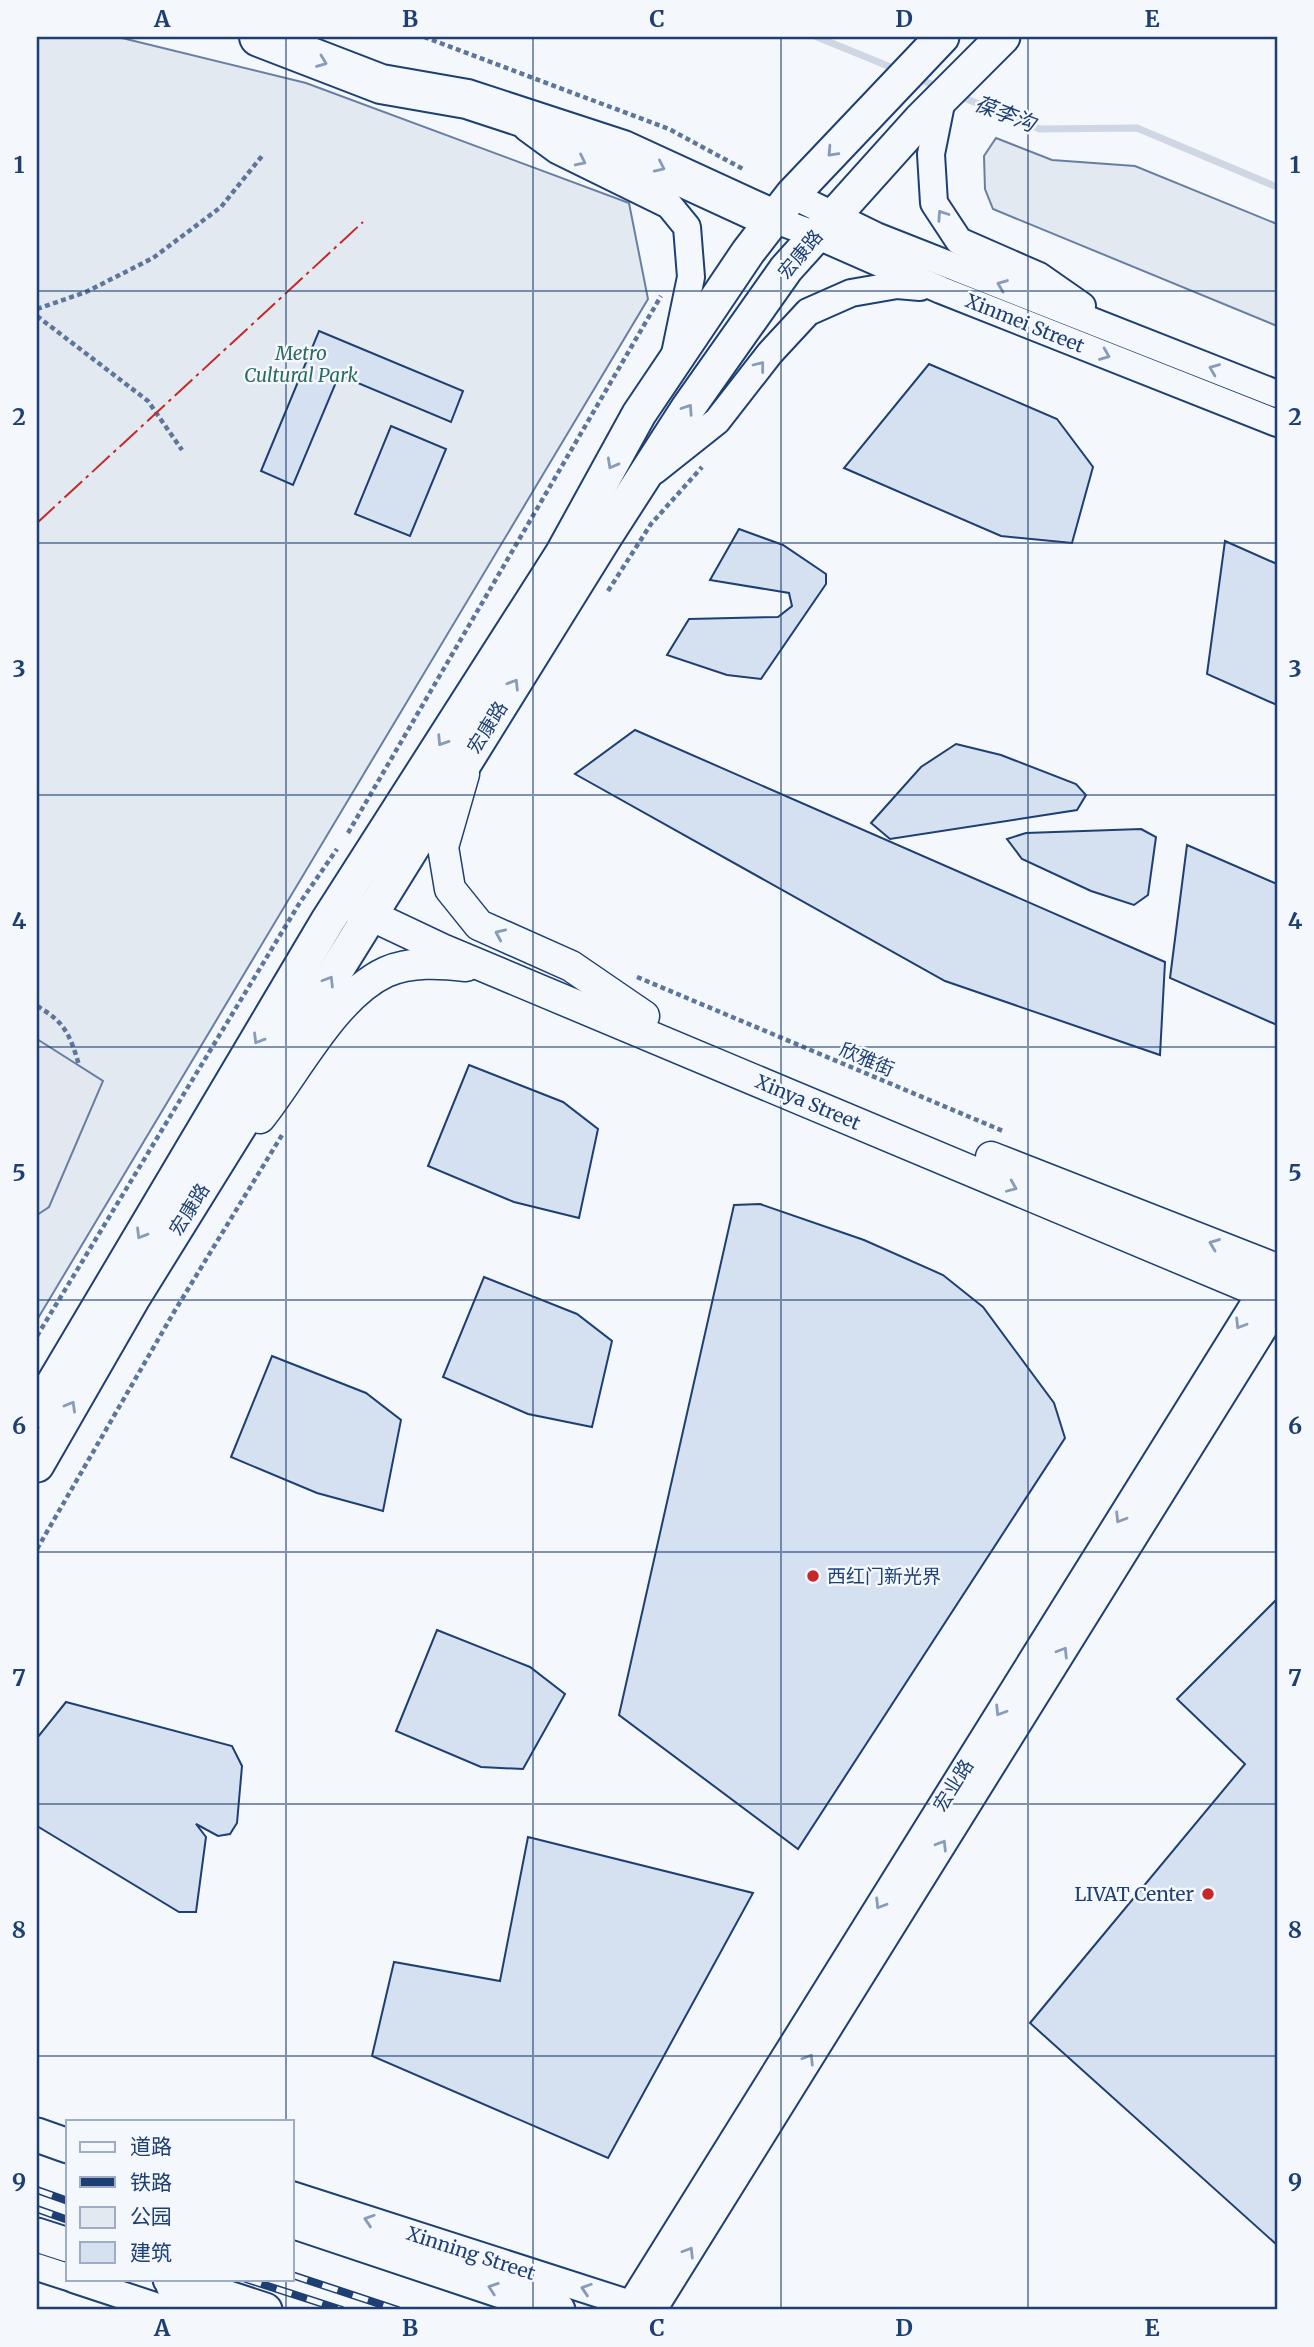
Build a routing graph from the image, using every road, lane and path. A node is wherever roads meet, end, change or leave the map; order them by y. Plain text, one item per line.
1 (259, 37) edge
2 (424, 37) edge
3 (1003, 37) edge
4 (933, 45) edge
5 (931, 109) junction
6 (503, 111) junction
7 (262, 156) dead end
8 (783, 207) junction
9 (825, 225) junction
10 (941, 290) junction
11 (664, 291) dead end
12 (37, 309) edge
13 (37, 317) edge
14 (1118, 331) junction
15 (673, 364) junction
16 (1277, 394) edge
17 (1277, 423) edge
18 (182, 450) dead end
19 (710, 458) dead end
20 (642, 481) junction
21 (607, 591) dead end
22 (470, 755) junction
23 (345, 896) junction
24 (375, 910) junction
25 (487, 968) junction
26 (631, 975) dead end
27 (37, 1006) edge
28 (644, 1016) junction
29 (79, 1065) dead end
30 (287, 1127) dead end
31 (1005, 1132) dead end
32 (198, 1194) junction
33 (1274, 1283) edge
34 (37, 1336) edge
35 (37, 1411) edge
36 (37, 1465) edge
37 (37, 1549) edge
38 (37, 2134) edge
39 (66, 2136) edge
40 (66, 2145) edge
41 (294, 2196) edge
42 (294, 2222) edge
43 (37, 2235) edge
44 (66, 2244) edge
45 (37, 2267) edge
46 (66, 2276) edge
47 (77, 2280) edge
48 (159, 2280) edge
49 (173, 2280) edge
50 (645, 2308) edge
51 (167, 2310) edge
52 (207, 2310) edge
53 (265, 2310) edge
54 (558, 2310) edge

1 -> 6 highway
2 - 8 path
3 - 5 main road, 宏康路
4 -> 8 main road, 宏康路
5 - 9 main road, 宏康路
14 -> 5 street
6 -> 8 highway
6 -> 15 street
7 - 12 path
8 - 9 street, Xinmei Street
8 - 15 main road, 宏康路
9 - 10 street, Xinmei Street
14 -> 9 street, Xinmei Street
20 -> 9 main road, 宏康路
10 -> 17 street, Xinmei Street
20 -> 10 street
11 - 34 path
13 - 18 path
16 -> 14 street, Xinmei Street
15 -> 23 main road, 宏康路
19 - 21 path
22 -> 20 main road, 宏康路
22 - 24 main road, 宏康路
28 -> 22 main road
23 - 24 main road, Xinya Street
23 -> 35 main road, 宏康路
24 - 25 main road, Xinya Street
24 - 28 main road, Xinya Street
32 -> 24 main road, 宏康路
25 - 32 main road
25 -> 33 main road, Xinya Street
26 - 31 path, 欣雅街
27 - 29 path
33 -> 28 main road, Xinya Street
30 - 37 path
36 -> 32 main road, 宏康路
33 - 50 street, 宏业路
38 - 39 street
38 - 40 main road
50 -> 41 street, Xinning Street
54 -> 42 main road, Xinning Street
43 - 44 main road
45 - 46 street
47 - 51 street
48 - 52 street
49 - 53 main road

